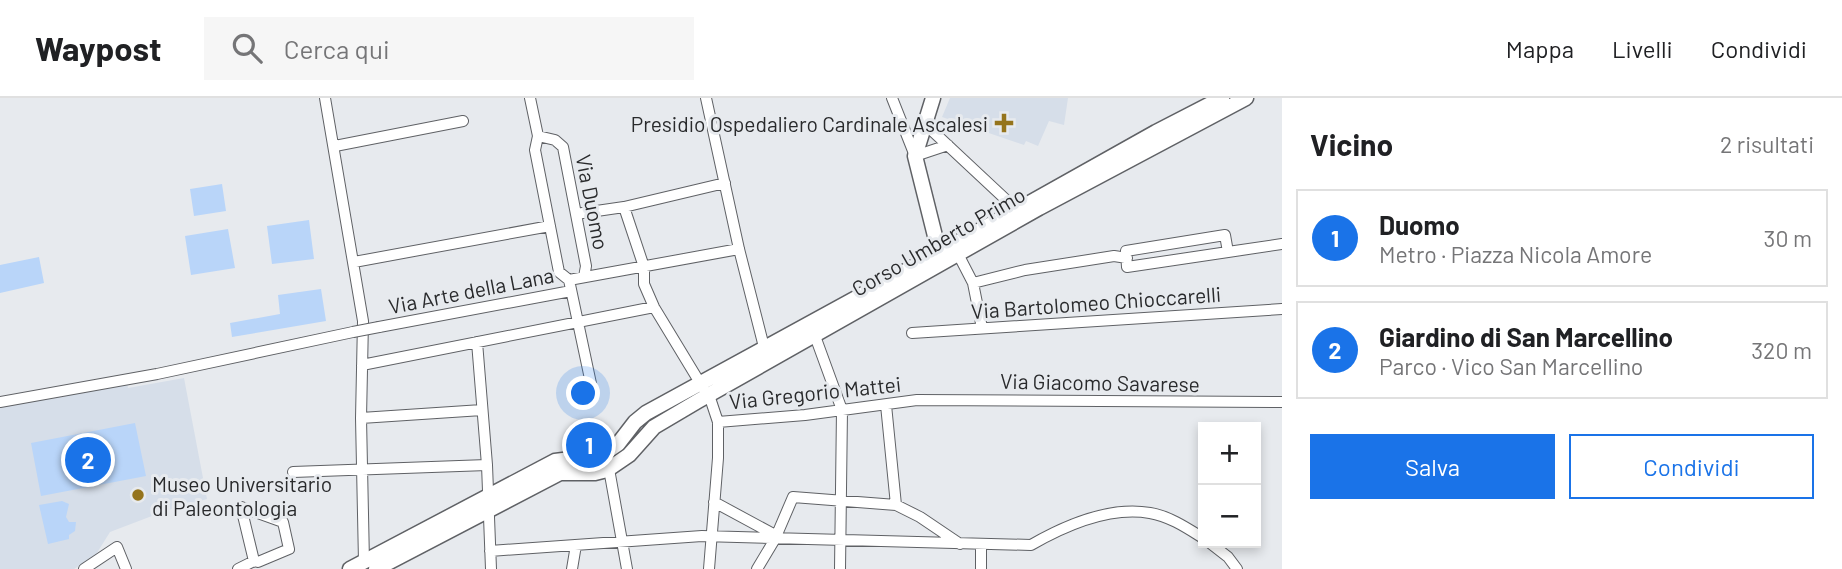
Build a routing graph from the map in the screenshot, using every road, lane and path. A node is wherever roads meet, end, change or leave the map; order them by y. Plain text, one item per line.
1 (325, 98) edge
2 (530, 98) edge
3 (706, 98) edge
4 (892, 98) edge
5 (933, 98) edge
6 (1222, 98) edge
7 (1246, 98) edge
8 (463, 121) dead end
9 (926, 125) junction
10 (538, 136) junction
11 (948, 145) junction
12 (335, 146) junction
13 (915, 156) junction
14 (724, 183) junction
15 (624, 207) junction
16 (1017, 211) junction
17 (576, 214) junction
18 (550, 226) junction
19 (1282, 244) edge
20 (739, 249) junction
21 (939, 252) junction
22 (1228, 252) junction
23 (958, 254) junction
24 (1127, 258) junction
25 (354, 262) junction
26 (644, 267) junction
27 (584, 277) junction
28 (973, 283) junction
29 (570, 286) junction
30 (654, 307) junction
31 (1282, 309) edge
32 (578, 323) junction
33 (982, 328) junction
34 (912, 333) dead end
35 (815, 336) junction
36 (477, 342) junction
37 (764, 347) junction
38 (362, 365) junction
39 (704, 389) junction
40 (593, 393) dead end
41 (917, 400) joint
42 (0, 402) edge
43 (1282, 402) edge
44 (886, 405) junction
45 (482, 410) junction
46 (842, 410) junction
47 (361, 418) junction
48 (718, 422) junction
49 (487, 465) junction
50 (557, 467) junction
51 (363, 469) junction
52 (609, 469) junction
53 (293, 472) dead end
54 (714, 499) junction
55 (843, 500) junction
56 (487, 503) junction
57 (896, 505) junction
58 (1198, 535) edge
59 (711, 537) junction
60 (776, 538) junction
61 (842, 540) junction
62 (622, 542) junction
63 (981, 544) junction
64 (576, 545) junction
65 (960, 545) junction
66 (1216, 548) edge
67 (489, 551) junction
68 (254, 561) junction
69 (370, 565) edge
70 (84, 569) edge
71 (126, 569) edge
72 (238, 569) edge
73 (350, 569) edge
74 (491, 569) edge
75 (572, 569) edge
76 (627, 569) edge
77 (709, 569) edge
78 (757, 569) edge
79 (840, 569) edge
80 (981, 569) edge
81 (1237, 569) edge

1 - 12 street
2 - 10 street
3 - 14 street
4 - 13 street
5 - 9 main road
6 - 16 main road, Corso Umberto Primo
7 - 23 main road, Corso Umberto Primo
8 - 12 street
9 - 11 street
9 - 13 main road
10 - 17 street, Via Duomo
10 - 18 street
11 - 13 street
11 - 16 street
12 - 25 street
13 - 21 main road
14 - 15 street
14 - 20 street
15 - 17 street
15 - 26 street
16 - 21 main road, Corso Umberto Primo
17 - 27 street, Via Duomo
18 - 25 street
18 - 29 street
19 - 22 street
20 - 26 street
20 - 37 street
21 - 37 main road, Corso Umberto Primo
22 - 24 street
22 - 24 street
23 - 28 street
23 - 35 main road, Corso Umberto Primo
24 - 28 street
25 - 38 street
26 - 27 street
26 - 30 street
27 - 29 street, Via Duomo
28 - 33 street
29 - 32 street
29 - 42 street, Via Arte della Lana, bridge
30 - 32 street
30 - 39 street
31 - 33 street, Via Bartolomeo Chioccarelli
32 - 36 street
32 - 40 street
33 - 34 street, Via Bartolomeo Chioccarelli
35 - 39 main road, Corso Umberto Primo
35 - 46 street
36 - 38 street
36 - 45 street
37 - 39 main road, Corso Umberto Primo
38 - 47 street
39 - 48 street
39 - 50 main road, Corso Umberto Primo
39 - 52 main road, Corso Umberto Primo
41 - 43 street, Via Giacomo Savarese
41 - 44 street, Via Gregorio Mattei
44 - 46 street, Via Gregorio Mattei
44 - 57 street
45 - 47 street
45 - 49 street
46 - 48 street, Via Gregorio Mattei
46 - 55 street
47 - 51 street
48 - 54 street
49 - 51 street
49 - 56 street
50 - 52 main road
50 - 56 main road
51 - 53 street
51 - 69 street
52 - 62 street
54 - 59 street
54 - 60 street
55 - 57 street
55 - 60 street
55 - 61 street
56 - 67 street
56 - 69 main road
57 - 65 street
58 - 63 street
59 - 60 street
59 - 62 street
59 - 77 street
60 - 61 street
60 - 78 street
61 - 65 street
61 - 79 street
62 - 64 street
62 - 76 street
63 - 65 street
63 - 80 street
64 - 67 street
64 - 75 street
66 - 81 street
67 - 74 street
68 - 68 street
68 - 72 street
69 - 73 main road
70 - 71 street

